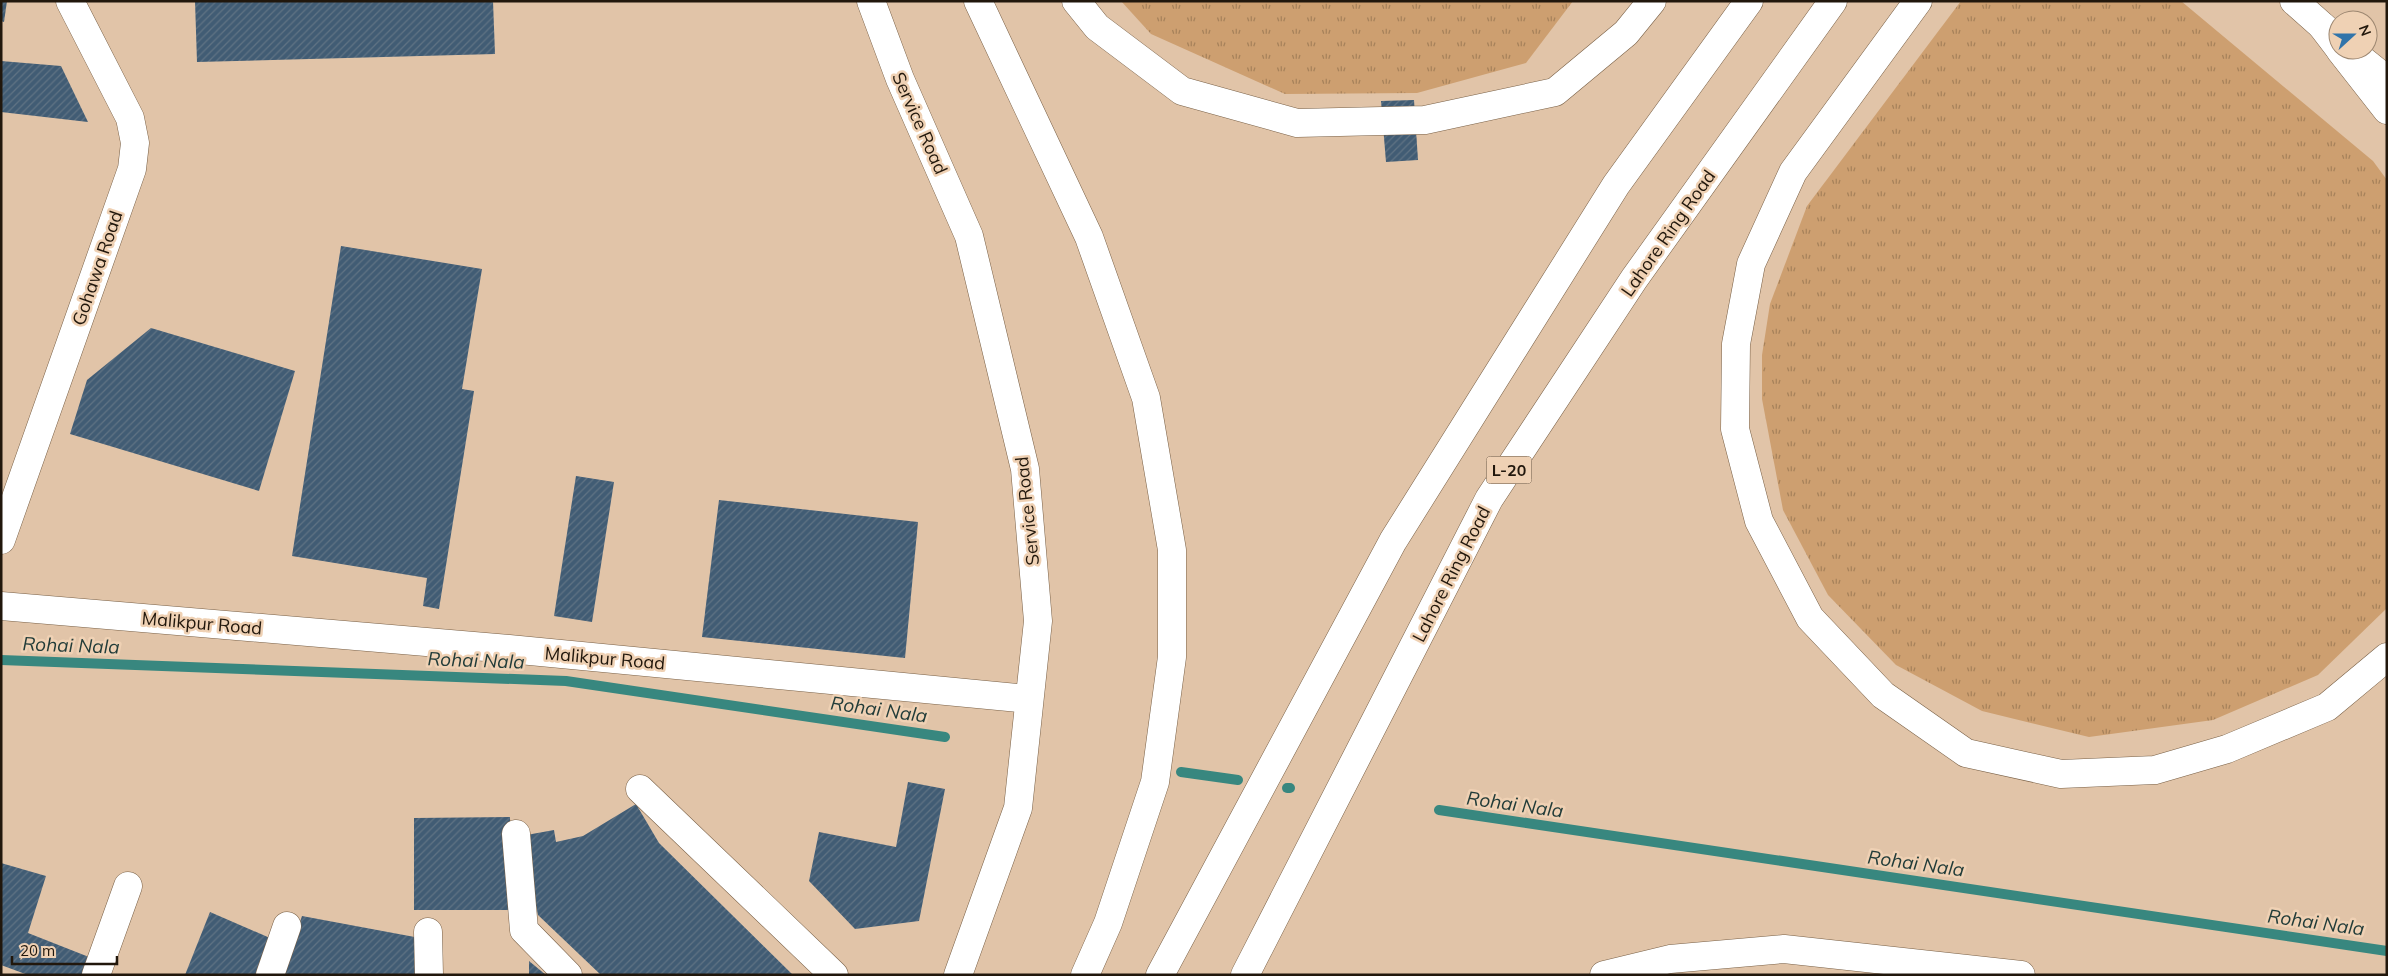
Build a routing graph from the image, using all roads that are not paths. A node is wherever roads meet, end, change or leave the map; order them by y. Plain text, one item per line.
1 (70, 1) edge
2 (871, 1) edge
3 (978, 1) edge
4 (1076, 1) edge
5 (1652, 1) edge
6 (1749, 1) edge
7 (1833, 1) edge
8 (1918, 1) edge
9 (2294, 1) edge
10 (2328, 35) edge
11 (2349, 60) edge
12 (2362, 60) edge
13 (2387, 80) edge
14 (2387, 110) edge
15 (1, 540) edge
16 (1, 606) edge
17 (2387, 657) edge
18 (1029, 698) junction
19 (640, 790) dead end
20 (516, 834) dead end
21 (128, 886) dead end
22 (287, 926) dead end
23 (428, 932) dead end
24 (96, 975) edge
25 (270, 975) edge
26 (429, 975) edge
27 (568, 975) edge
28 (834, 975) edge
29 (958, 975) edge
30 (1086, 975) edge
31 (1160, 975) edge
32 (1245, 975) edge
33 (1604, 975) edge
34 (2021, 975) edge

1 - 15 main road, Gohawa Road
2 - 18 main road, Service Road
3 - 30 main road
4 - 5 main road
6 - 31 main road
7 - 32 main road, Lahore Ring Road / L-20
8 - 17 main road
9 - 10 main road
11 - 14 main road
12 - 13 main road
16 - 18 main road, Malikpur Road
18 - 29 main road, Service Road
19 - 28 main road
20 - 27 main road
21 - 24 main road
22 - 25 main road
23 - 26 main road
33 - 34 main road

